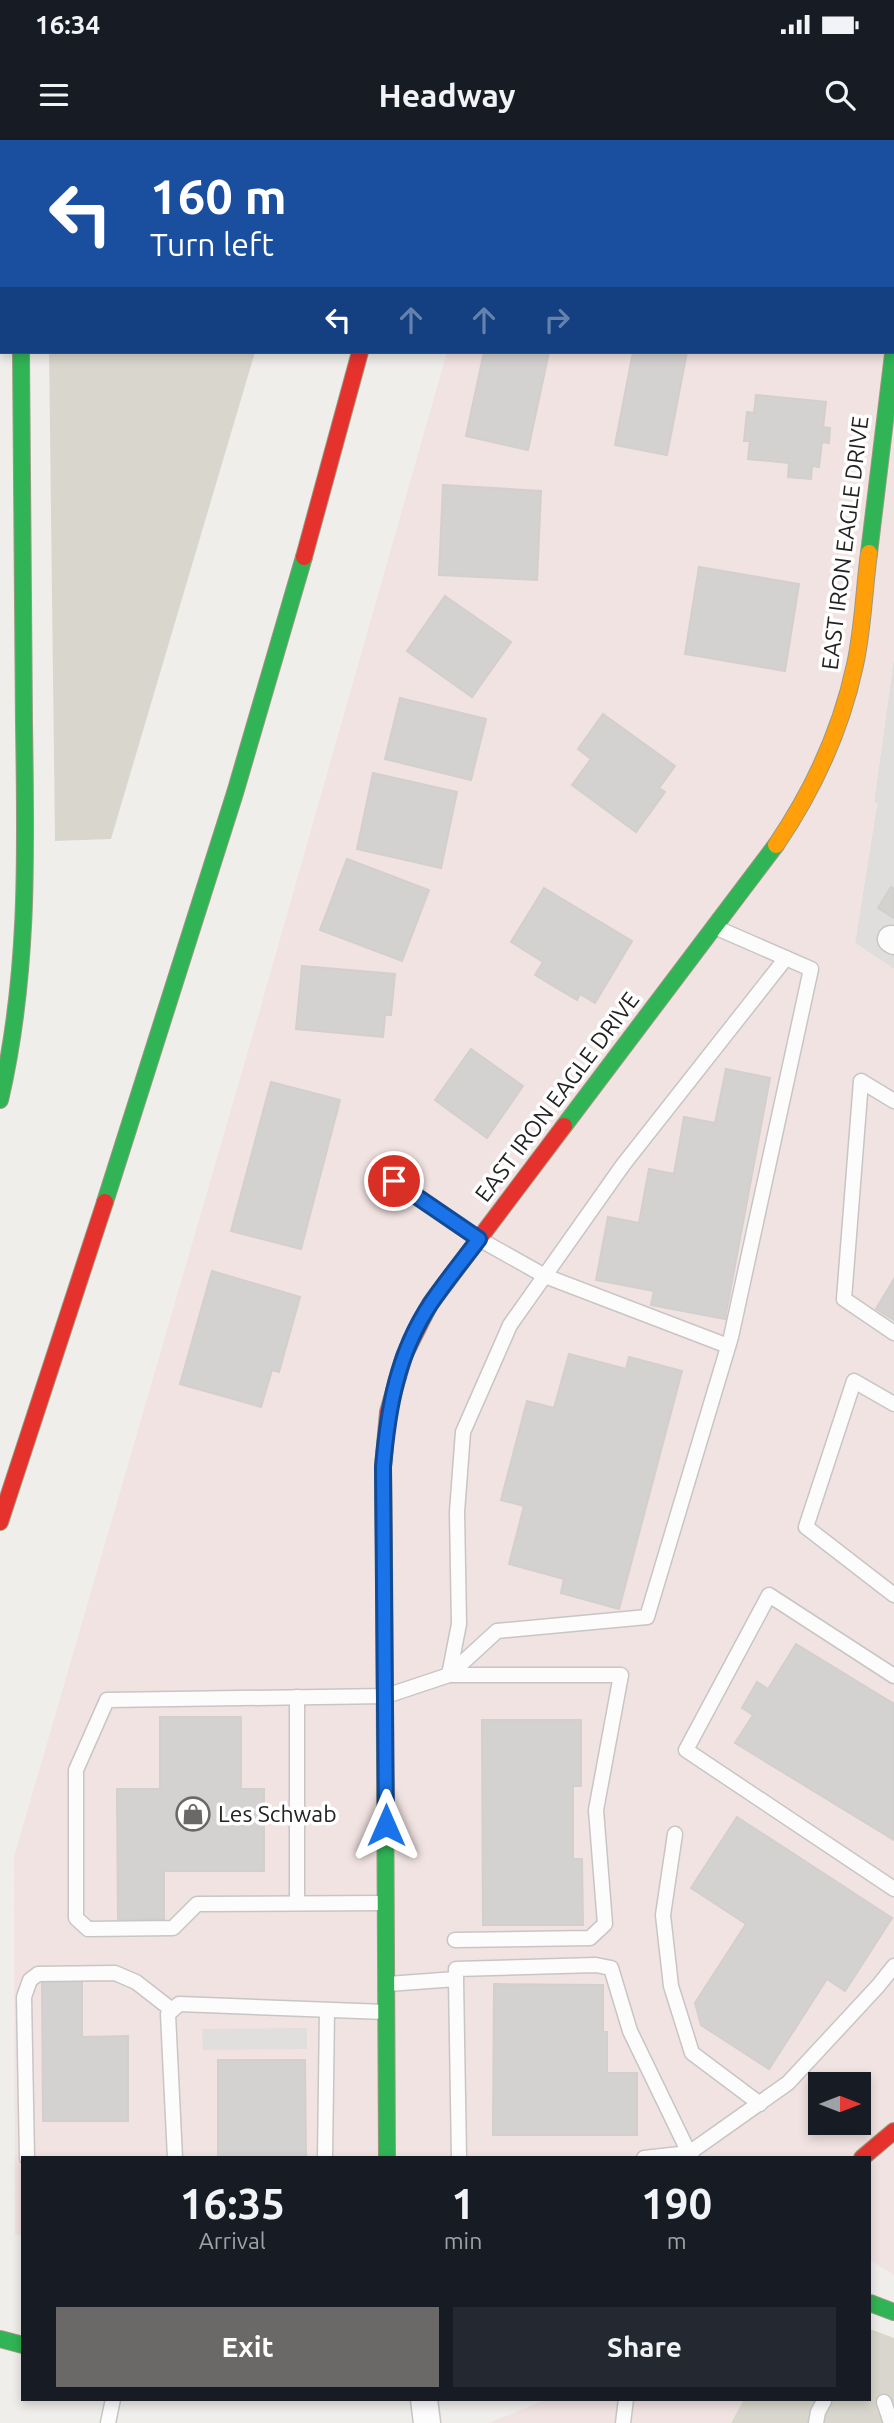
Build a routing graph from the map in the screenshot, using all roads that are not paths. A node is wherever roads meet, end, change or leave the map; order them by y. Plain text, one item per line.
1 (21, 354) edge
2 (359, 354) edge
3 (892, 354) edge
4 (13, 719) edge
5 (714, 926) junction
6 (786, 958) junction
7 (0, 1100) edge
8 (894, 1101) edge
9 (376, 1169) dead end
10 (479, 1239) junction
11 (545, 1276) junction
12 (894, 1333) edge
13 (728, 1346) junction
14 (894, 1404) edge
15 (0, 1522) edge
16 (894, 1595) edge
17 (449, 1675) junction
18 (894, 1676) edge
19 (386, 1696) junction
20 (297, 1697) junction
21 (675, 1834) dead end
22 (894, 1889) edge
23 (297, 1903) junction
24 (385, 1903) junction
25 (455, 1940) dead end
26 (894, 1966) edge
27 (456, 1979) junction
28 (386, 1984) junction
29 (172, 2010) junction
30 (327, 2010) junction
31 (386, 2012) junction
32 (760, 2104) junction
33 (894, 2131) edge
34 (691, 2155) edge
35 (27, 2156) edge
36 (175, 2156) edge
37 (325, 2156) edge
38 (387, 2156) edge
39 (459, 2156) edge
40 (864, 2156) edge
41 (871, 2303) edge
42 (894, 2312) edge
43 (0, 2339) edge
44 (21, 2344) edge
45 (113, 2401) edge
46 (424, 2401) edge
47 (626, 2401) edge
48 (824, 2401) edge
49 (884, 2402) dead end
50 (108, 2423) edge
51 (428, 2423) edge
52 (623, 2423) edge
53 (816, 2423) edge
54 (891, 2423) edge

1 - 4 main road
2 - 15 main road
3 - 5 main road, EAST IRON EAGLE DRIVE
4 - 7 main road
5 - 6 lane
5 - 10 main road, EAST IRON EAGLE DRIVE
6 - 11 lane
6 - 13 lane
8 - 12 lane
9 - 10 lane
10 - 11 lane
10 - 19 main road, EAST IRON EAGLE DRIVE
11 - 13 lane
11 - 17 lane
13 - 17 lane
14 - 16 lane
17 - 19 lane
17 - 25 lane
18 - 22 lane
19 - 20 lane
19 - 24 main road, EAST IRON EAGLE DRIVE
20 - 23 lane
20 - 23 lane
21 - 32 lane
23 - 24 lane
24 - 28 main road, EAST IRON EAGLE DRIVE
26 - 32 lane
27 - 28 lane
27 - 34 lane
27 - 39 lane
28 - 31 main road, EAST IRON EAGLE DRIVE
29 - 30 lane
29 - 35 lane
29 - 36 lane
30 - 31 lane
30 - 37 lane
31 - 38 main road, EAST IRON EAGLE DRIVE
32 - 34 lane
33 - 40 main road
41 - 42 main road
43 - 44 main road
45 - 50 lane
46 - 51 street
47 - 52 lane
48 - 53 lane
49 - 54 lane

